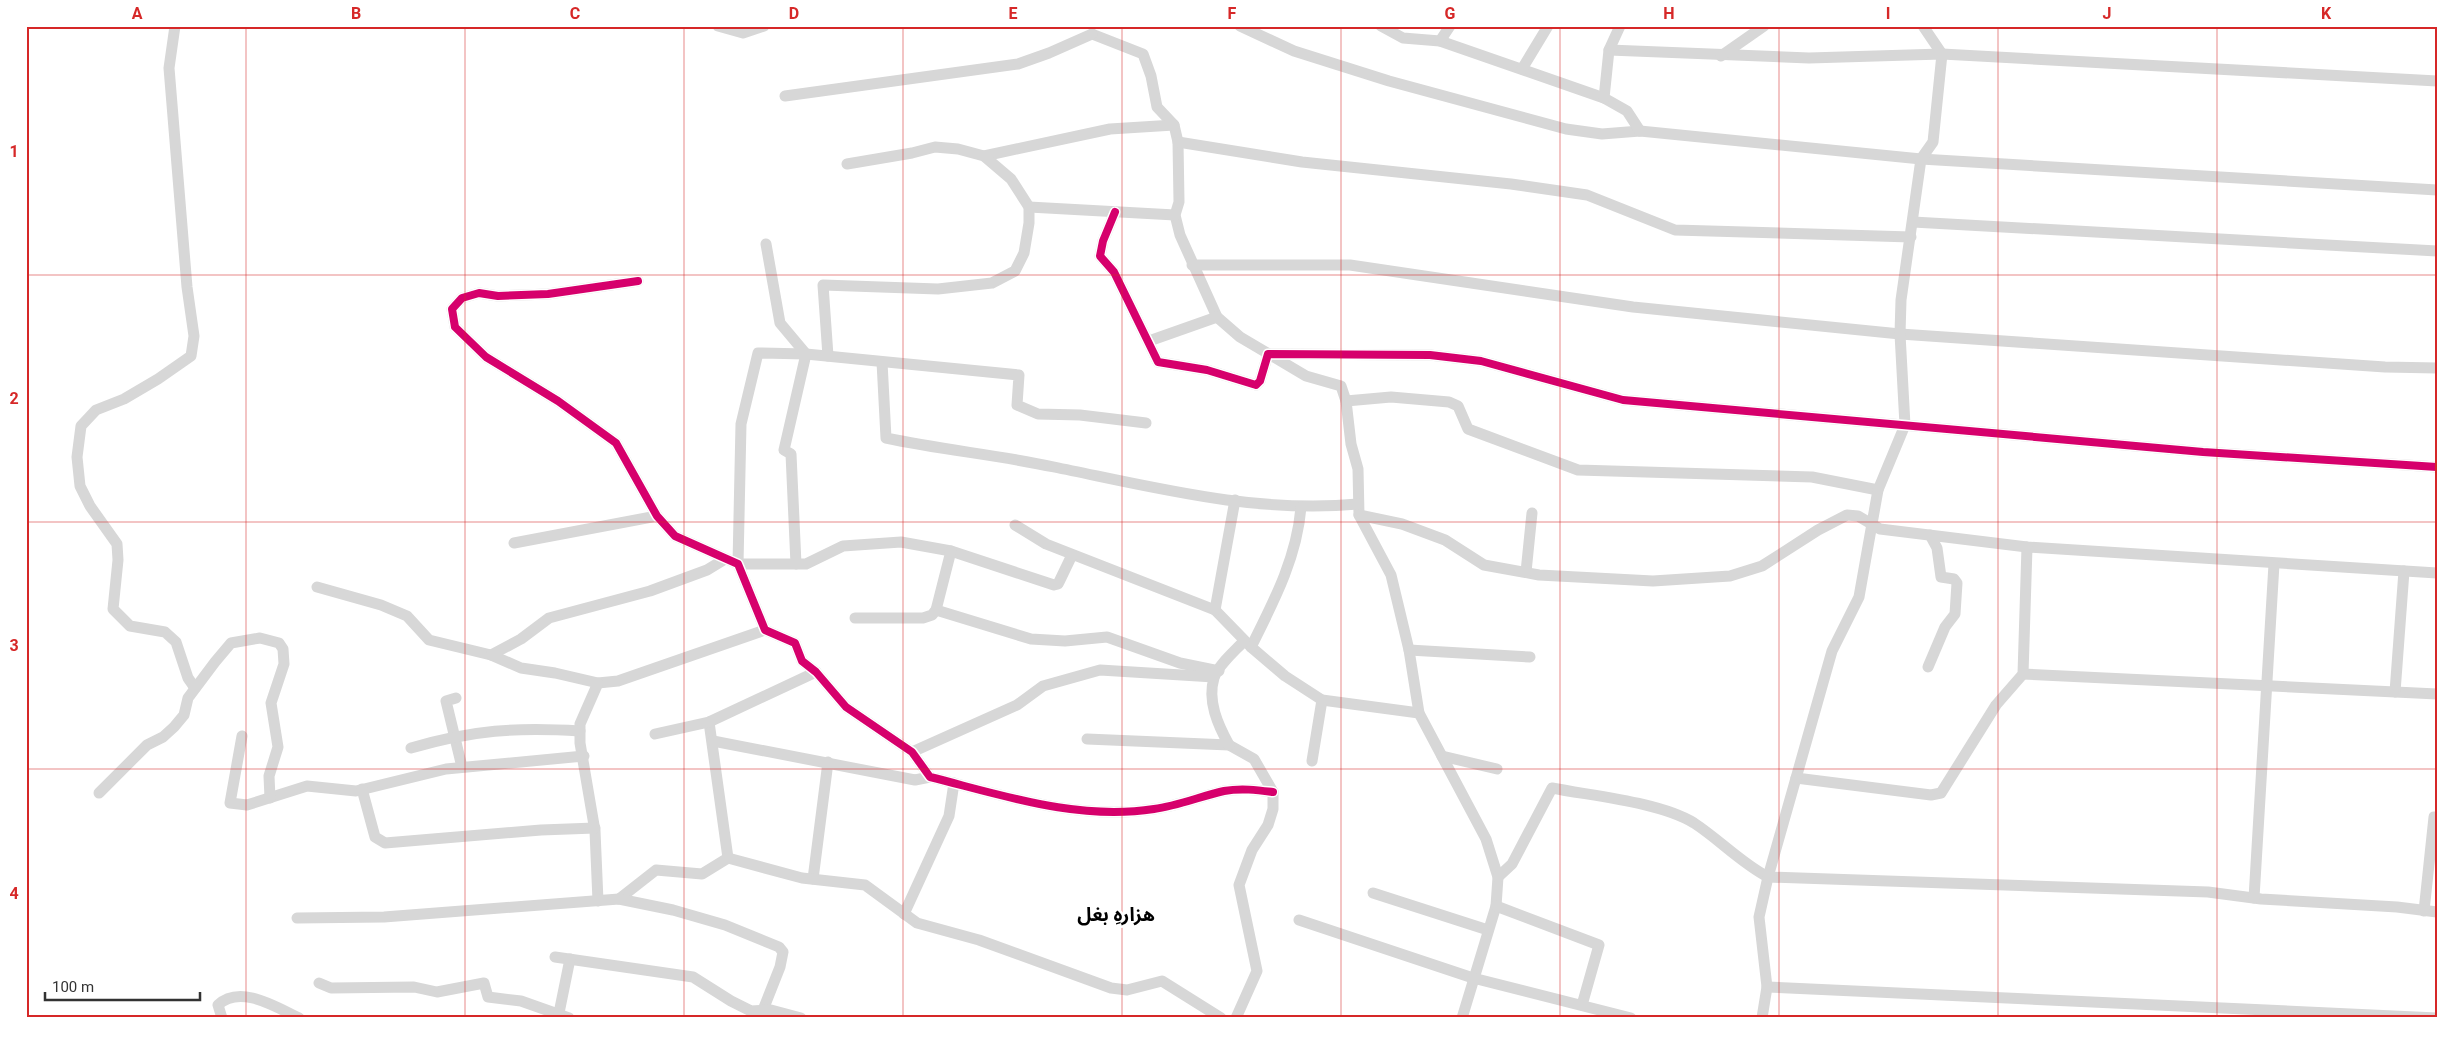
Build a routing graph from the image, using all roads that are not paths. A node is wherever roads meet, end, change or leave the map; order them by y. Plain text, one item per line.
1 (175, 26) edge
2 (718, 26) edge
3 (764, 26) edge
4 (1240, 26) edge
5 (1381, 26) edge
6 (1450, 26) edge
7 (1548, 26) edge
8 (1620, 26) edge
9 (1764, 26) edge
10 (1923, 26) edge
11 (1092, 30) edge
12 (1440, 41) junction
13 (1609, 50) junction
14 (1942, 54) junction
15 (1721, 56) junction
16 (1522, 69) junction
17 (2437, 81) edge
18 (785, 96) dead end
19 (1604, 98) junction
20 (1174, 125) junction
21 (1640, 130) junction
22 (1178, 142) junction
23 (984, 156) junction
24 (1921, 159) junction
25 (847, 164) dead end
26 (2437, 190) edge
27 (1028, 208) junction
28 (1115, 212) junction
29 (1175, 215) junction
30 (1913, 222) junction
31 (1911, 237) junction
32 (766, 244) dead end
33 (2437, 251) edge
34 (1192, 265) junction
35 (638, 281) dead end
36 (1217, 317) junction
37 (1900, 334) junction
38 (1149, 341) junction
39 (806, 354) junction
40 (1268, 354) junction
41 (828, 356) junction
42 (882, 362) junction
43 (2437, 368) edge
44 (1346, 401) junction
45 (1146, 423) dead end
46 (1905, 425) junction
47 (2437, 467) edge
48 (1878, 490) junction
49 (1235, 500) junction
50 (1302, 507) junction
51 (1359, 509) junction
52 (1532, 512) dead end
53 (657, 516) junction
54 (1871, 524) junction
55 (1015, 525) dead end
56 (1930, 535) junction
57 (514, 542) dead end
58 (2027, 547) junction
59 (951, 551) junction
60 (1072, 555) junction
61 (725, 559) junction
62 (738, 564) junction
63 (796, 564) junction
64 (2274, 564) junction
65 (2404, 571) junction
66 (1526, 572) junction
67 (2437, 573) edge
68 (317, 587) dead end
69 (936, 610) junction
70 (1215, 610) junction
71 (855, 618) dead end
72 (765, 630) junction
73 (1247, 644) junction
74 (1409, 650) junction
75 (491, 654) junction
76 (1530, 657) dead end
77 (1928, 667) dead end
78 (816, 672) junction
79 (1217, 674) junction
80 (2023, 674) junction
81 (598, 683) junction
82 (2268, 686) junction
83 (195, 688) junction
84 (2394, 692) junction
85 (2437, 694) edge
86 (456, 698) dead end
87 (1322, 700) junction
88 (1419, 713) junction
89 (710, 722) junction
90 (580, 731) junction
91 (655, 734) dead end
92 (242, 736) dead end
93 (454, 736) junction
94 (1087, 739) dead end
95 (713, 741) junction
96 (1229, 745) junction
97 (411, 748) dead end
98 (912, 752) junction
99 (584, 756) junction
100 (1442, 756) junction
101 (828, 762) junction
102 (1312, 762) dead end
103 (462, 767) junction
104 (1497, 769) dead end
105 (930, 777) junction
106 (1796, 778) junction
107 (954, 783) junction
108 (362, 789) junction
109 (1273, 792) junction
110 (98, 793) dead end
111 (270, 798) junction
112 (2437, 817) edge
113 (595, 828) junction
114 (728, 858) junction
115 (1498, 877) junction
116 (1768, 877) junction
117 (813, 880) junction
118 (1373, 893) dead end
119 (2254, 898) junction
120 (619, 899) junction
121 (598, 901) junction
122 (1496, 906) junction
123 (2424, 911) junction
124 (2437, 912) edge
125 (904, 914) junction
126 (297, 918) dead end
127 (1299, 920) dead end
128 (1488, 930) junction
129 (555, 957) dead end
130 (570, 959) junction
131 (1473, 978) junction
132 (319, 983) dead end
133 (1767, 987) junction
134 (1582, 1005) junction
135 (763, 1010) junction
136 (751, 1014) edge
137 (564, 1015) edge
138 (222, 1018) edge
139 (300, 1018) edge
140 (801, 1018) edge
141 (1221, 1018) edge
142 (1236, 1018) edge
143 (1462, 1018) edge
144 (1631, 1018) edge
145 (1762, 1018) edge
146 (2437, 1018) edge

1 - 83 street
2 - 3 street
4 - 21 street
5 - 12 street
6 - 12 street
7 - 16 street
8 - 13 street
9 - 15 street
10 - 14 street
11 - 18 street
11 - 20 street
12 - 16 street
13 - 15 street
13 - 19 street
14 - 15 street
14 - 17 street
14 - 24 street
16 - 19 street
19 - 21 street
20 - 22 street
20 - 23 street
21 - 24 street
22 - 29 street
22 - 31 street
23 - 25 street
23 - 27 street
24 - 26 street
24 - 30 street
27 - 28 street
27 - 41 street
28 - 29 street
28 - 38 street
29 - 34 street
30 - 31 street
30 - 33 street
31 - 37 street
32 - 39 street
34 - 36 street
34 - 37 street
35 - 53 street
36 - 38 street
36 - 40 street
37 - 43 street
37 - 46 street
38 - 40 street
39 - 41 street
39 - 62 street
39 - 63 street
40 - 44 street
40 - 46 street
41 - 42 street
42 - 45 street
42 - 49 street
44 - 48 street
44 - 51 street
46 - 47 street
46 - 48 street
48 - 54 street
49 - 50 street
49 - 70 street
50 - 51 street
50 - 73 street
51 - 66 street
51 - 74 street
52 - 66 street
53 - 57 street
53 - 61 street
54 - 56 street
54 - 66 street
54 - 106 street
55 - 60 street
56 - 58 street
56 - 77 street
58 - 64 street
58 - 80 street
59 - 60 street
59 - 63 street
59 - 69 street
60 - 70 street
61 - 62 street
61 - 75 street
62 - 63 street
62 - 72 street
64 - 65 street
64 - 82 street
65 - 67 street
65 - 84 street
68 - 75 street
69 - 71 street
69 - 79 street
70 - 73 street
72 - 78 street
72 - 81 street
73 - 79 street
73 - 87 street
74 - 76 street
74 - 88 street
75 - 81 street
78 - 89 street
78 - 98 street
79 - 96 street
79 - 98 street
80 - 82 street
80 - 106 street
81 - 90 street
82 - 84 street
82 - 119 street
83 - 110 street
83 - 111 street
84 - 85 street
86 - 93 street
87 - 88 street
87 - 102 street
88 - 100 street
89 - 91 street
89 - 95 street
90 - 93 street
90 - 99 street
92 - 111 street
93 - 97 street
93 - 103 street
94 - 96 street
95 - 101 street
95 - 114 street
96 - 109 street
98 - 105 street
99 - 103 street
99 - 113 street
100 - 104 street
100 - 115 street
101 - 105 street
101 - 117 street
103 - 108 street
105 - 107 street
106 - 116 street
107 - 109 street
107 - 125 street
108 - 111 street
108 - 113 street
109 - 142 street
112 - 123 street
113 - 121 street
114 - 117 street
114 - 120 street
115 - 116 street
115 - 122 street
116 - 119 street
116 - 133 street
117 - 125 street
118 - 128 street
119 - 123 street
120 - 121 street
120 - 135 street
121 - 126 street
122 - 128 street
122 - 134 street
123 - 124 street
125 - 141 street
127 - 131 street
128 - 131 street
129 - 130 street
130 - 136 street
130 - 137 street
131 - 134 street
131 - 143 street
132 - 137 street
133 - 145 street
133 - 146 street
134 - 144 street
135 - 136 street
135 - 140 street
138 - 139 street

